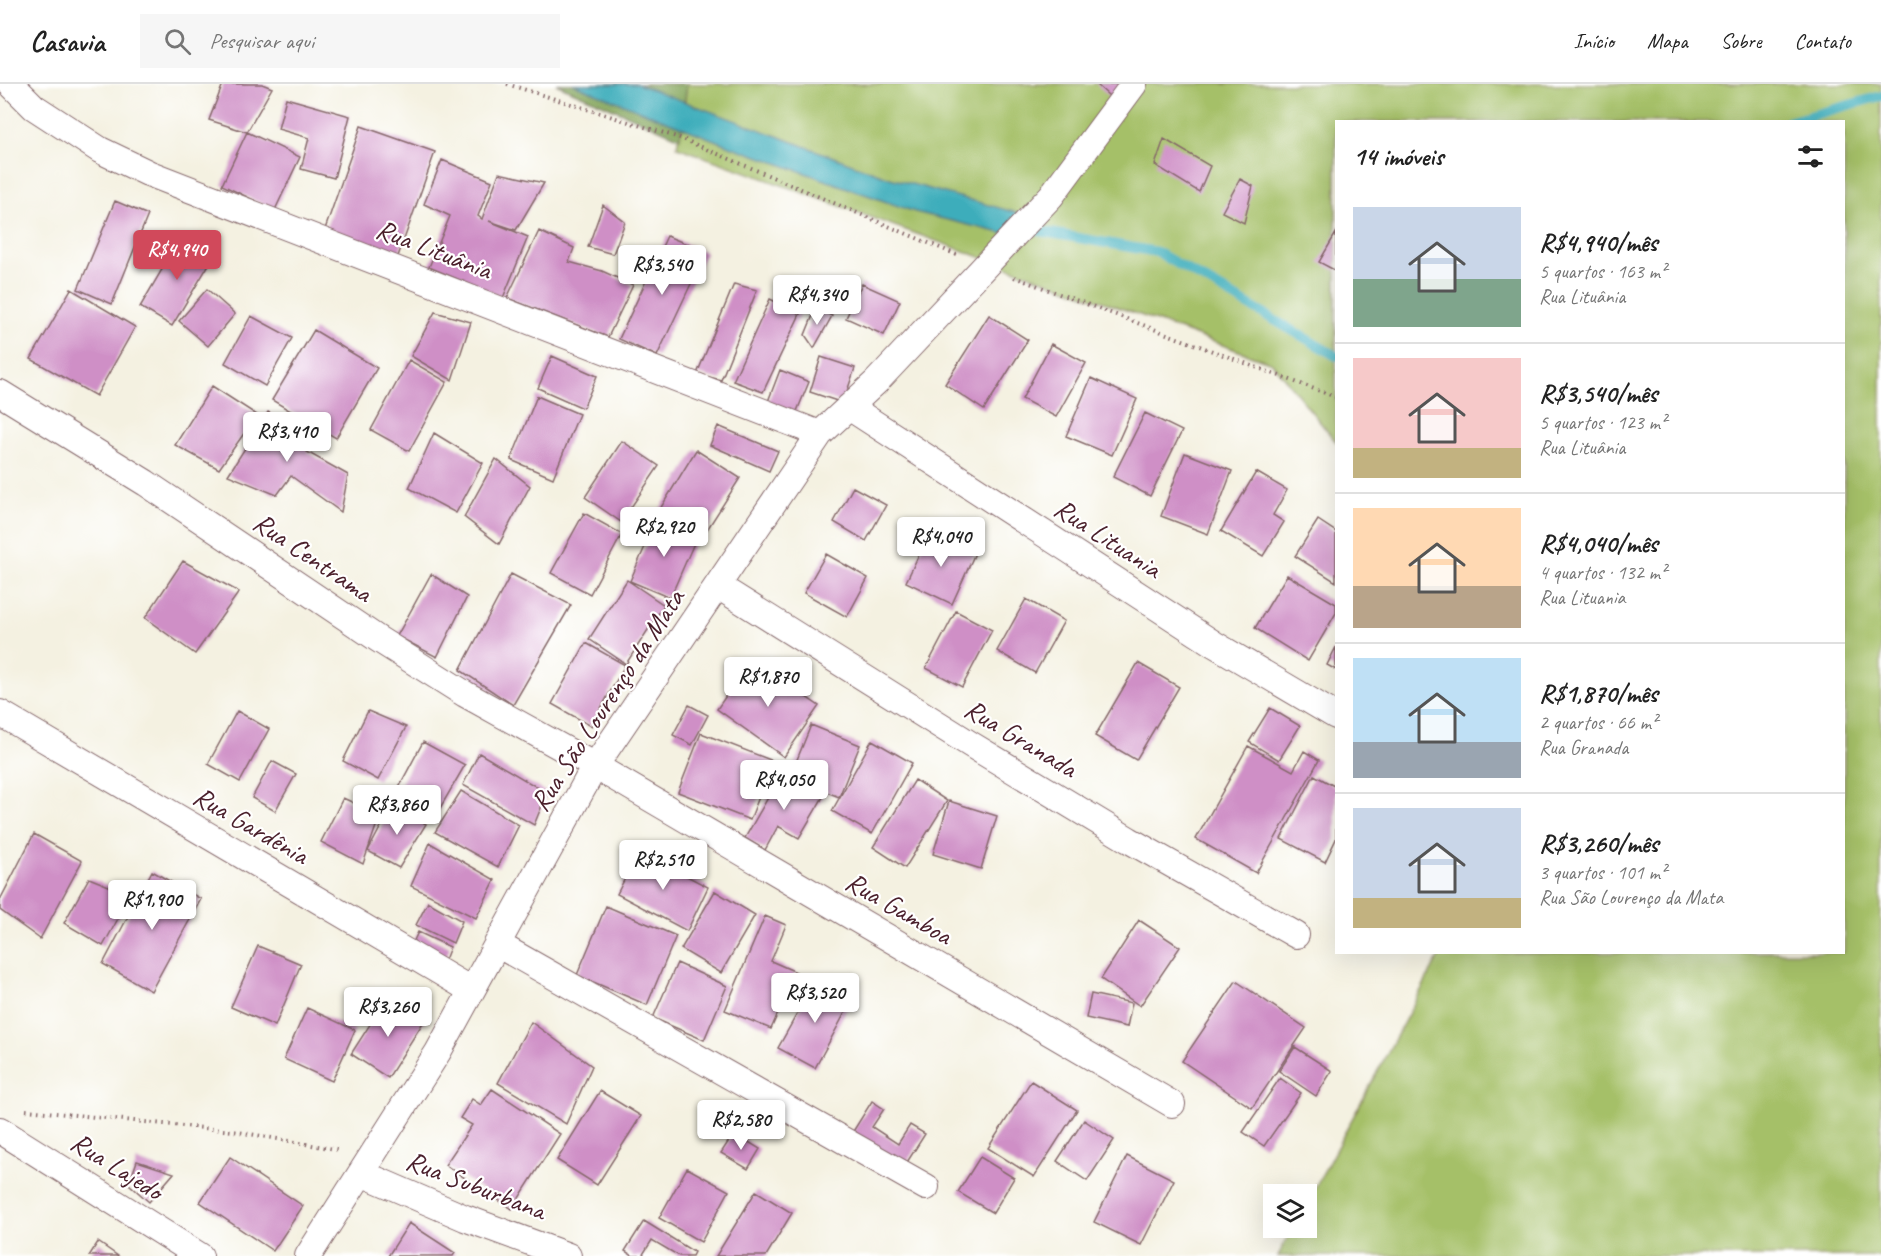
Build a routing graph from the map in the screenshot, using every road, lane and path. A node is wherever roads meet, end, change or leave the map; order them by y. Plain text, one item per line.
1 (10, 84) edge
2 (507, 84) edge
3 (1134, 84) edge
4 (985, 266) junction
5 (0, 393) edge
6 (1335, 397) edge
7 (849, 407) junction
8 (820, 434) junction
9 (718, 586) junction
10 (0, 714) edge
11 (1335, 715) edge
12 (595, 766) junction
13 (1296, 935) dead end
14 (496, 944) junction
15 (471, 990) junction
16 (1172, 1104) dead end
17 (22, 1110) dead end
18 (0, 1130) edge
19 (366, 1164) junction
20 (926, 1187) dead end
21 (201, 1256) edge
22 (308, 1256) edge
23 (568, 1256) edge

1 - 8 street, Rua Lituânia
2 - 4 path
3 - 4 street, Rua São Lourenço da Mata
4 - 6 path
4 - 7 street, Rua São Lourenço da Mata
5 - 12 street, Rua Centrama
7 - 8 street, Rua São Lourenço da Mata
7 - 11 street, Rua Lituania
8 - 9 street, Rua São Lourenço da Mata
9 - 12 street, Rua São Lourenço da Mata
9 - 13 street, Rua Granada
10 - 15 street, Rua Gardênia
12 - 14 street, Rua São Lourenço da Mata
12 - 16 street, Rua Gamboa
14 - 15 street, Rua São Lourenço da Mata
14 - 20 street
15 - 19 street, Rua São Lourenço da Mata
17 - 19 path
18 - 21 street, Rua Lajedo
19 - 22 street, Rua São Lourenço da Mata
19 - 23 street, Rua Suburbana

